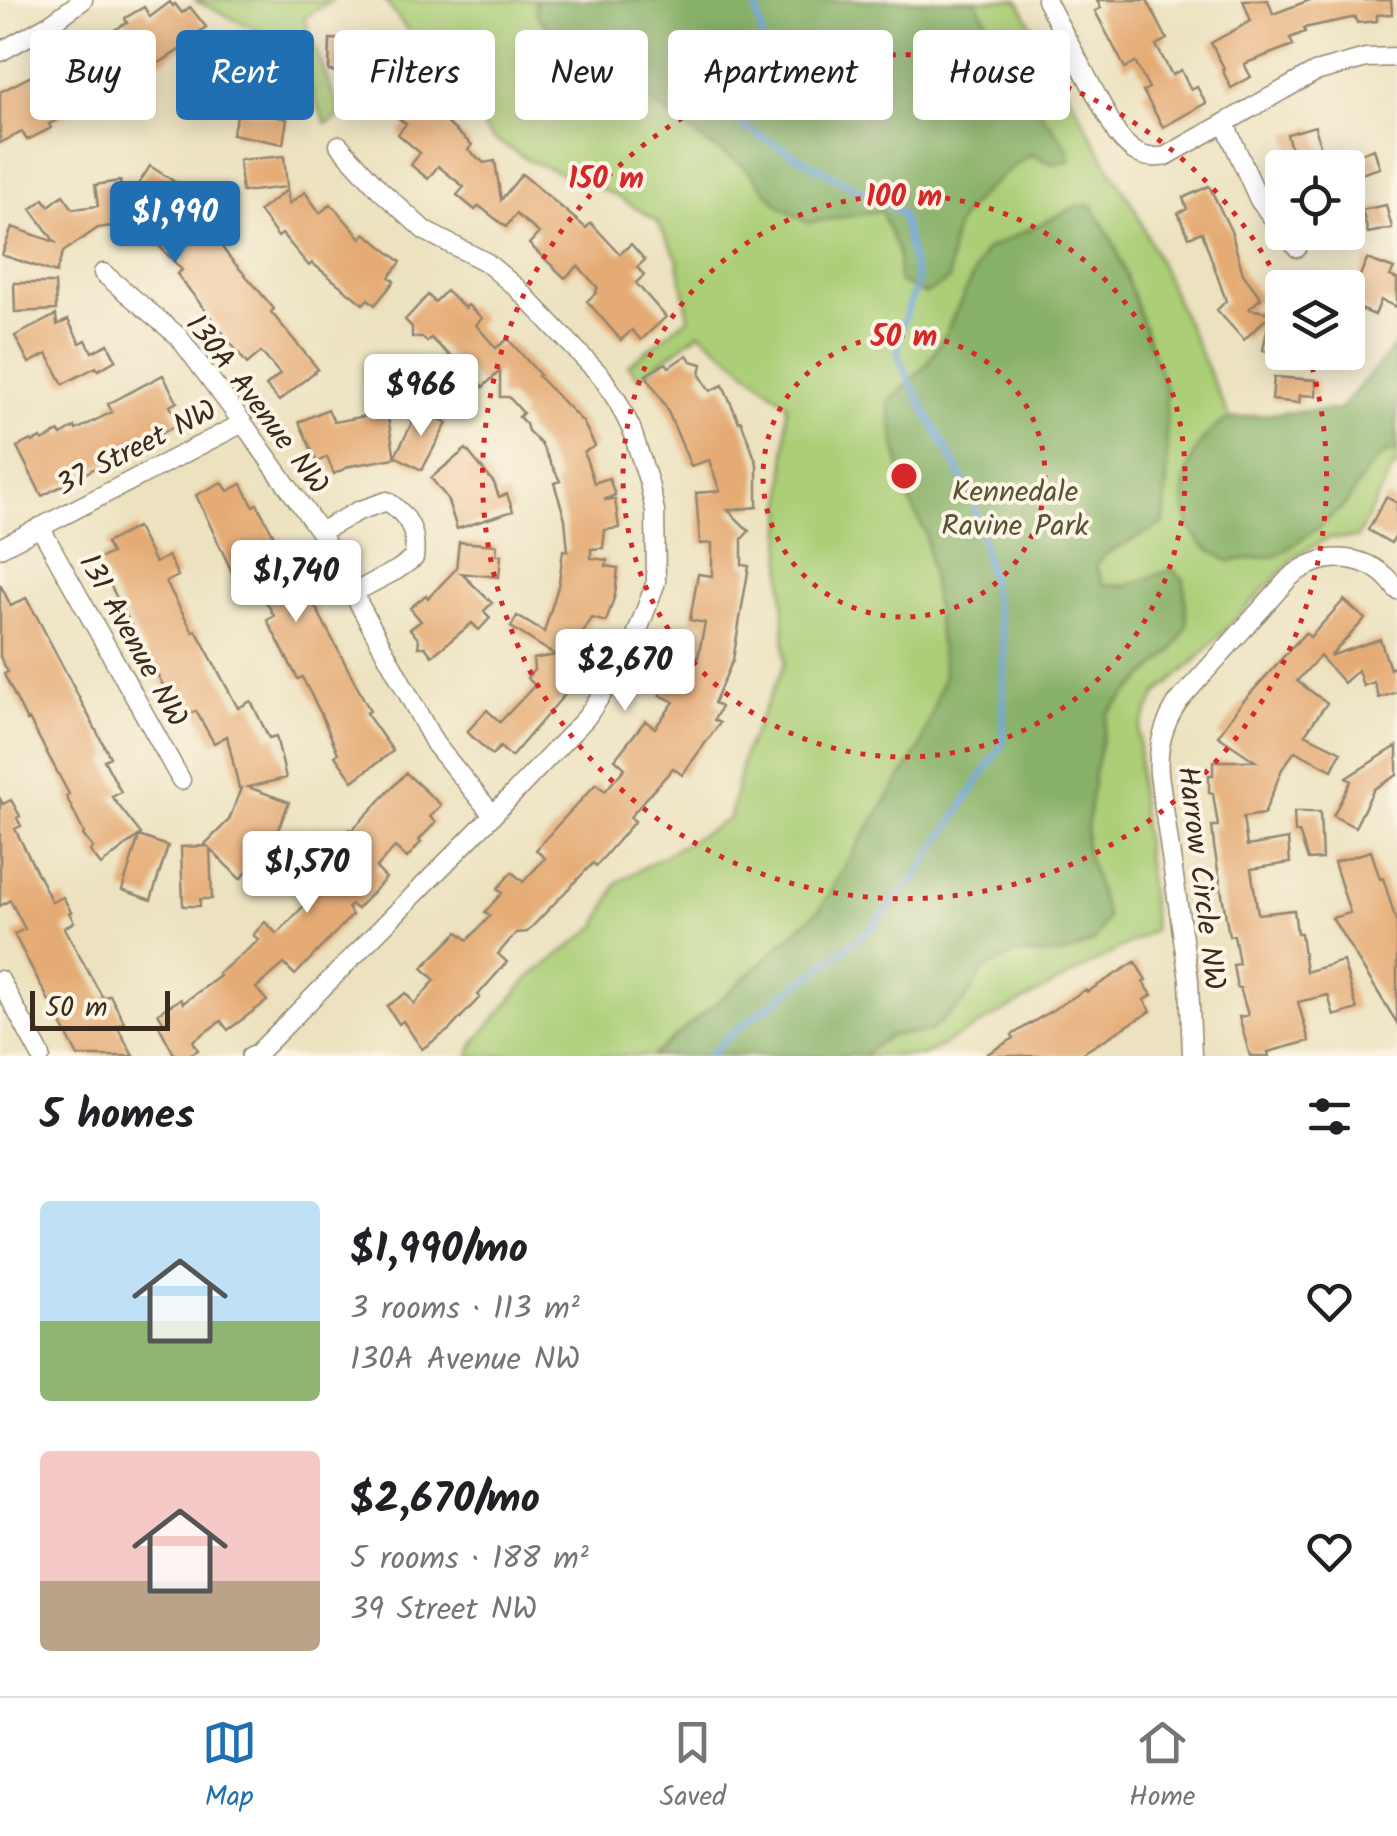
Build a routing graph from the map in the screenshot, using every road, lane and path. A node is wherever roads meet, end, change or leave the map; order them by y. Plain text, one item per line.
1 (84, 0) edge
2 (1046, 0) edge
3 (0, 52) edge
4 (1397, 56) edge
5 (1225, 124) junction
6 (339, 146) dead end
7 (1265, 208) edge
8 (103, 273) dead end
9 (243, 423) junction
10 (40, 526) junction
11 (320, 532) junction
12 (0, 548) edge
13 (1397, 590) edge
14 (353, 594) junction
15 (181, 780) dead end
16 (494, 815) junction
17 (0, 980) edge
18 (256, 1055) edge
19 (41, 1056) edge
20 (1192, 1056) edge

1 - 3 street
2 - 5 street
4 - 5 street
5 - 7 street
6 - 16 street
8 - 9 street, 130A Avenue NW
9 - 10 street, 37 Street NW
9 - 11 street, 130A Avenue NW
10 - 12 street, 37 Street NW
10 - 15 street, 131 Avenue NW
11 - 14 street, 130A Avenue NW
11 - 14 street, 130A Avenue NW
13 - 20 street, Harrow Circle NW
14 - 16 street, 130A Avenue NW
16 - 18 street
17 - 19 street

